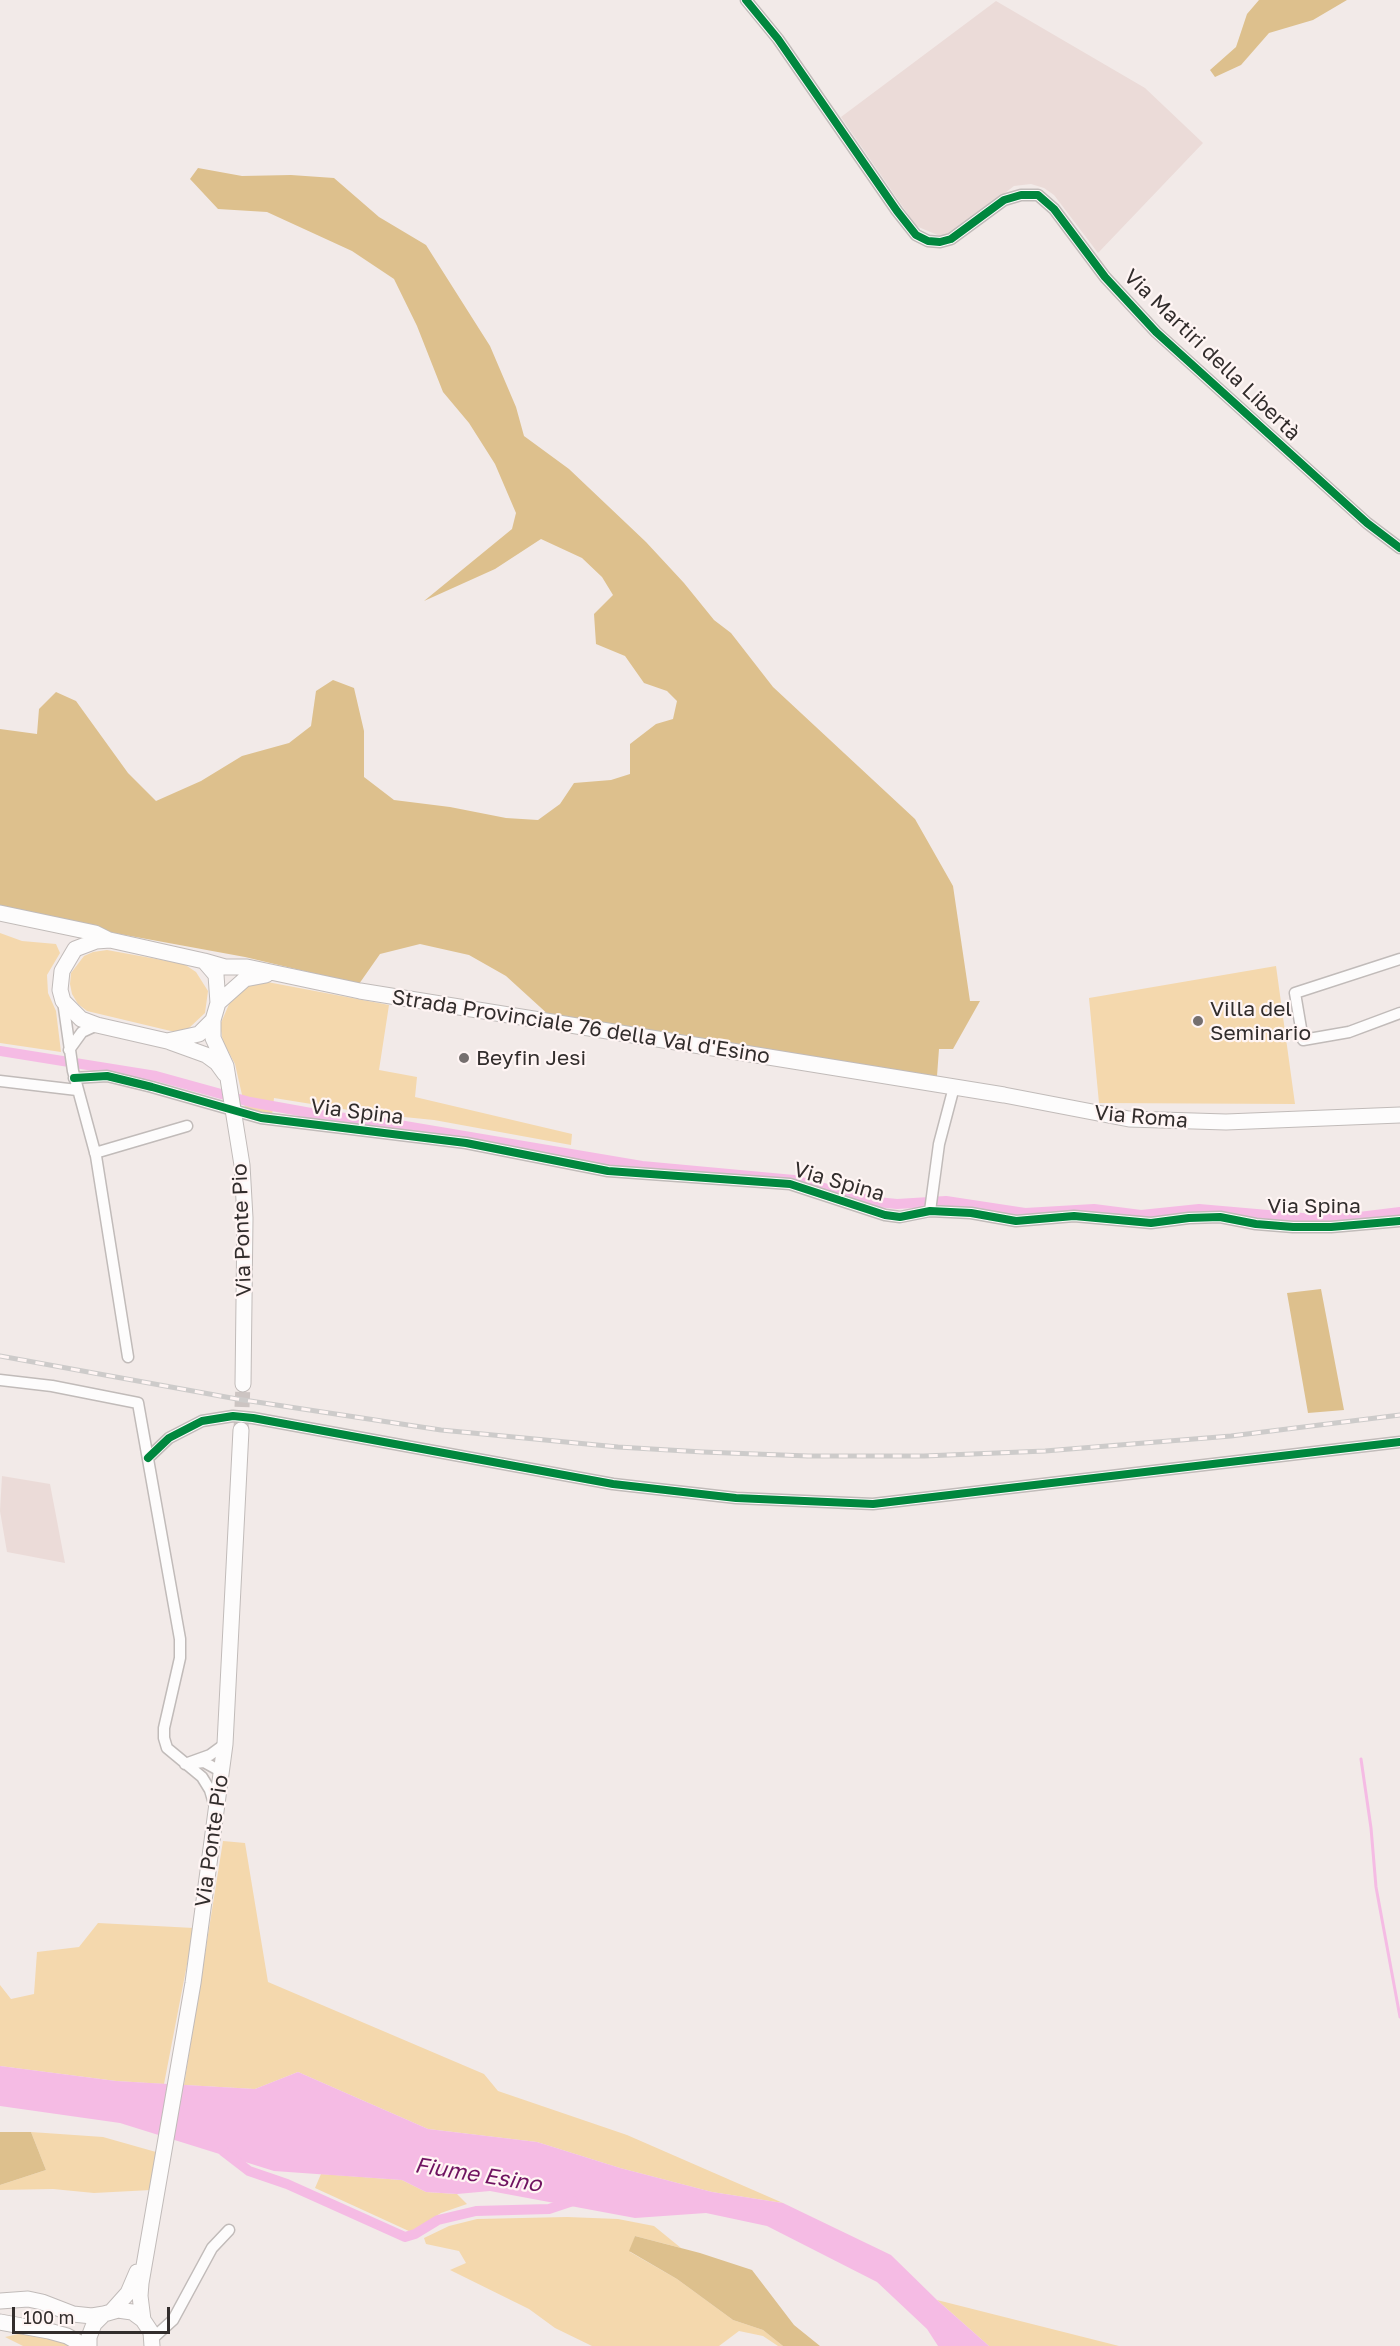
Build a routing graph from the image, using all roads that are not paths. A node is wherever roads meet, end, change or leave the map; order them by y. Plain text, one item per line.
1 (746, 0) edge
2 (1400, 548) edge
3 (0, 913) edge
4 (18, 918) junction
5 (110, 940) junction
6 (70, 955) junction
7 (1400, 959) edge
8 (204, 961) junction
9 (278, 974) junction
10 (63, 1001) junction
11 (218, 1003) junction
12 (1400, 1013) edge
13 (213, 1020) junction
14 (97, 1025) junction
15 (167, 1041) junction
16 (70, 1052) junction
17 (73, 1074) junction
18 (885, 1076) joint
19 (0, 1081) edge
20 (229, 1082) junction
21 (954, 1087) junction
22 (77, 1090) junction
23 (234, 1108) junction
24 (1400, 1115) edge
25 (187, 1126) dead end
26 (95, 1153) junction
27 (930, 1205) junction
28 (1400, 1221) edge
29 (128, 1357) dead end
30 (0, 1380) edge
31 (243, 1384) tunnel mouth
32 (241, 1430) tunnel mouth
33 (1400, 1442) edge
34 (148, 1458) junction
35 (225, 1744) junction
36 (184, 1763) junction
37 (222, 1772) junction
38 (202, 1777) junction
39 (216, 1815) junction
40 (229, 2230) dead end
41 (148, 2247) junction
42 (0, 2301) edge
43 (108, 2313) junction
44 (0, 2322) edge
45 (149, 2333) edge
46 (85, 2346) edge
47 (89, 2346) edge

1 - 2 street, Via Martiri della Libertà
3 - 4 main road
4 - 5 main road, Strada Provinciale 76 della Val d'Esino
4 - 6 main road
5 - 6 main road, Strada Provinciale 76 della Val d'Esino
5 - 8 main road, Strada Provinciale 76 della Val d'Esino
6 - 10 main road
7 - 12 street
8 - 9 main road, Strada Provinciale 76 della Val d'Esino
8 - 11 main road
9 - 11 main road, Strada Provinciale 76 della Val d'Esino
9 - 18 main road, Strada Provinciale 76 della Val d'Esino
10 - 14 main road
10 - 16 street
11 - 13 main road
13 - 15 main road
13 - 20 main road, Via Ponte Pio
14 - 15 main road
14 - 16 street
15 - 20 main road
16 - 17 street
17 - 22 street
17 - 23 street, Via Spina
18 - 21 main road, Via Roma
19 - 22 street
20 - 23 main road, Via Ponte Pio
21 - 24 main road, Via Roma
21 - 27 street
22 - 26 street
23 - 27 street, Via Spina
23 - 31 main road, Via Ponte Pio
25 - 26 street
26 - 29 street
27 - 28 street, Via Spina
30 - 34 street
32 - 35 main road, Via Ponte Pio
33 - 34 street
34 - 36 street
35 - 36 street
35 - 37 main road, Via Ponte Pio
36 - 37 street
36 - 38 street
37 - 38 street
37 - 39 main road, Via Ponte Pio
38 - 39 street
39 - 41 main road, Via Ponte Pio
40 - 45 street
41 - 43 main road, Via Ponte Pio
41 - 45 main road, Via Ponte Pio
42 - 43 main road
43 - 45 main road
43 - 47 main road, Via Ponte Pio
44 - 46 main road

